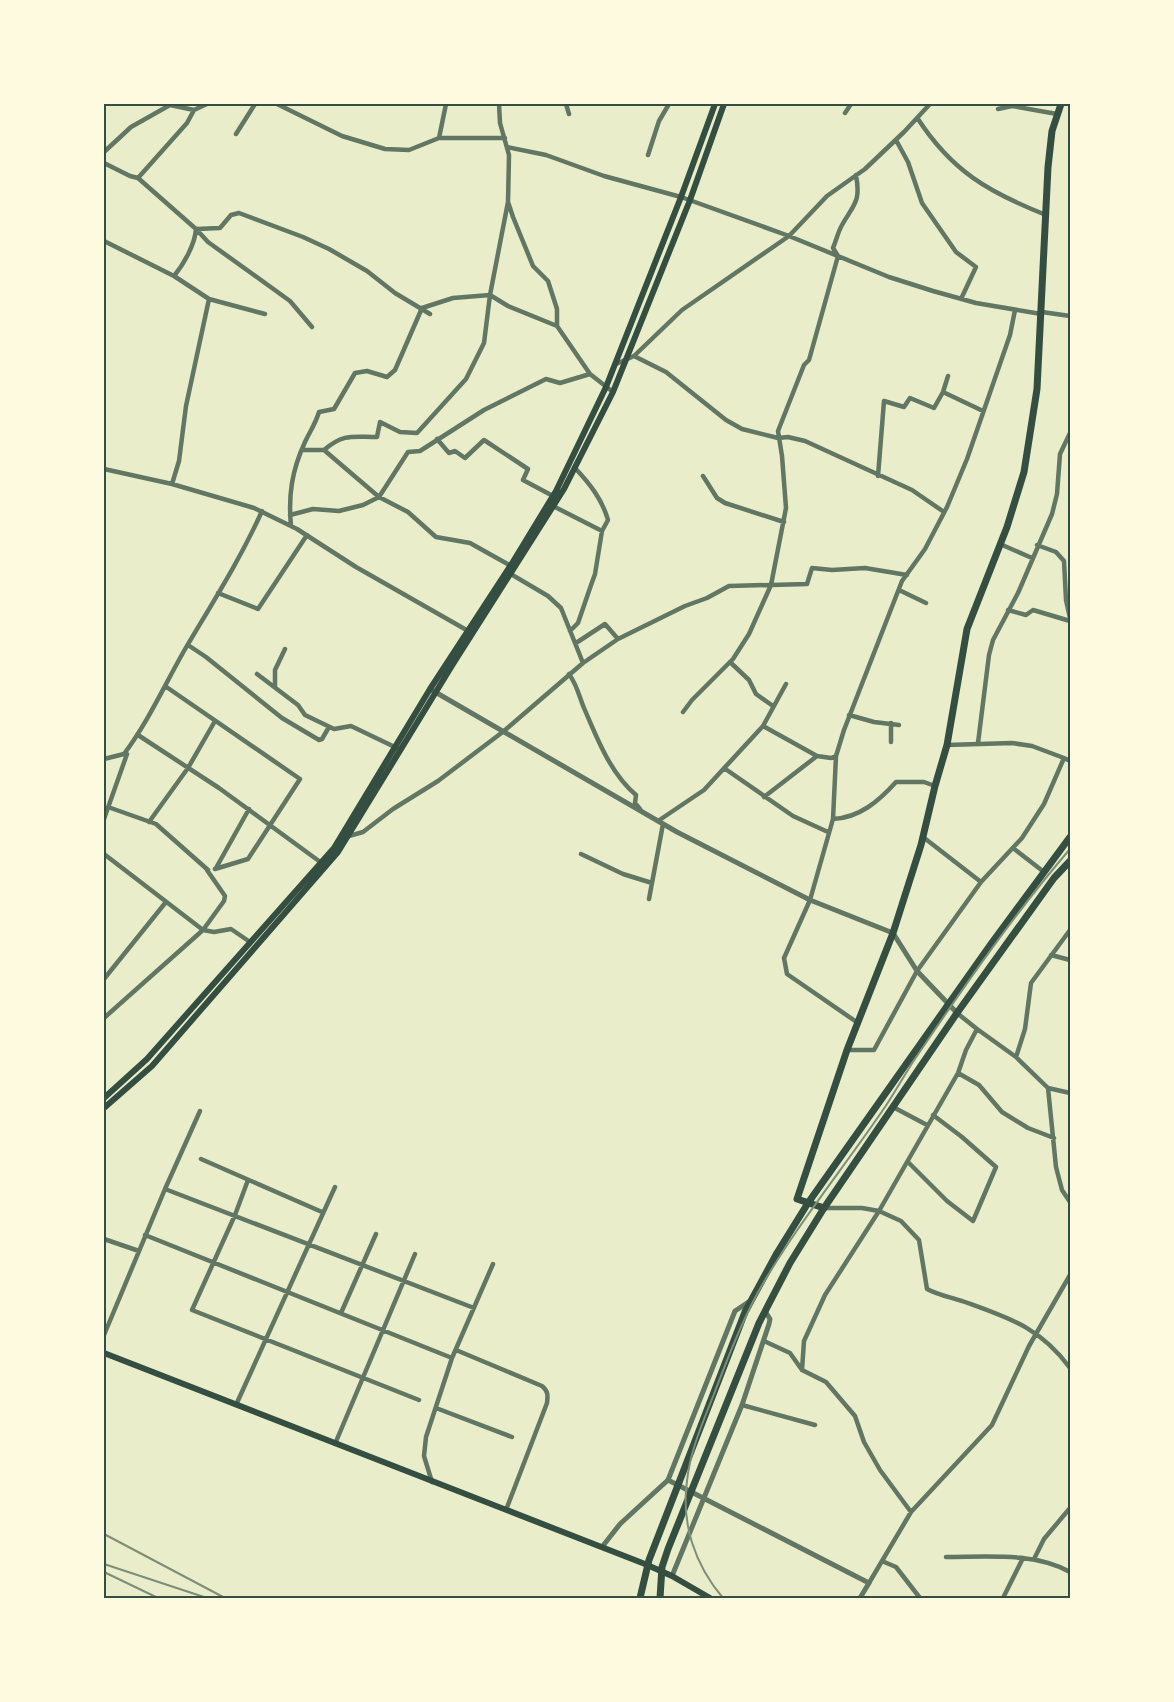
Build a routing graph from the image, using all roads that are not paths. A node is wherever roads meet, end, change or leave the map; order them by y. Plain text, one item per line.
1 (207, 104) edge
2 (255, 104) edge
3 (277, 104) edge
4 (446, 104) edge
5 (499, 104) edge
6 (566, 104) edge
7 (669, 104) edge
8 (715, 104) edge
9 (724, 104) edge
10 (851, 104) edge
11 (930, 104) edge
12 (1061, 104) edge
13 (998, 109) dead end
14 (194, 110) junction
15 (844, 113) dead end
16 (569, 114) dead end
17 (1058, 114) junction
18 (918, 119) junction
19 (236, 134) dead end
20 (439, 138) junction
21 (505, 138) junction
22 (896, 140) junction
23 (507, 147) junction
24 (104, 152) edge
25 (648, 155) dead end
26 (104, 164) edge
27 (856, 175) junction
28 (138, 178) junction
29 (681, 197) junction
30 (690, 200) junction
31 (508, 202) junction
32 (1046, 214) junction
33 (196, 229) junction
34 (789, 236) junction
35 (104, 241) edge
36 (838, 256) junction
37 (174, 276) junction
38 (490, 295) junction
39 (209, 299) junction
40 (961, 299) junction
41 (422, 308) junction
42 (1016, 310) junction
43 (1042, 313) junction
44 (265, 314) dead end
45 (430, 314) dead end
46 (1071, 316) edge
47 (557, 326) junction
48 (312, 327) dead end
49 (634, 357) junction
50 (625, 361) junction
51 (616, 364) junction
52 (590, 374) junction
53 (948, 376) dead end
54 (606, 387) junction
55 (613, 392) junction
56 (943, 392) junction
57 (983, 411) junction
58 (1071, 433) edge
59 (778, 438) junction
60 (437, 439) junction
61 (302, 450) junction
62 (324, 450) junction
63 (575, 468) junction
64 (104, 469) edge
65 (704, 476) dead end
66 (878, 476) junction
67 (172, 484) junction
68 (553, 496) junction
69 (379, 497) junction
70 (553, 506) junction
71 (262, 511) junction
72 (944, 512) junction
73 (290, 515) junction
74 (784, 522) junction
75 (291, 526) junction
76 (602, 531) junction
77 (307, 535) junction
78 (1000, 544) junction
79 (1037, 545) junction
80 (1032, 558) junction
81 (511, 570) junction
82 (907, 575) junction
83 (771, 585) junction
84 (899, 590) junction
85 (218, 593) junction
86 (926, 603) dead end
87 (1008, 610) junction
88 (1071, 619) edge
89 (570, 631) junction
90 (470, 632) junction
91 (618, 639) junction
92 (576, 643) junction
93 (188, 645) junction
94 (285, 650) dead end
95 (583, 663) junction
96 (730, 663) junction
97 (257, 674) dead end
98 (569, 674) junction
99 (786, 684) dead end
100 (165, 686) junction
101 (275, 687) junction
102 (433, 691) junction
103 (772, 706) junction
104 (683, 712) dead end
105 (849, 715) junction
106 (215, 721) junction
107 (891, 723) junction
108 (899, 725) dead end
109 (763, 726) junction
110 (329, 727) junction
111 (504, 731) junction
112 (138, 735) junction
113 (891, 742) dead end
114 (978, 743) junction
115 (948, 745) junction
116 (129, 748) junction
117 (398, 749) junction
118 (817, 756) junction
119 (836, 756) junction
120 (1064, 758) junction
121 (104, 759) edge
122 (1071, 761) edge
123 (188, 768) junction
124 (724, 768) junction
125 (935, 786) junction
126 (764, 797) junction
127 (108, 807) junction
128 (249, 809) junction
129 (641, 812) junction
130 (104, 819) edge
131 (832, 819) junction
132 (149, 822) junction
133 (661, 823) junction
134 (270, 825) junction
135 (828, 832) junction
136 (349, 837) junction
137 (923, 837) junction
138 (1071, 837) edge
139 (1013, 848) junction
140 (104, 854) edge
141 (581, 854) dead end
142 (1071, 861) edge
143 (323, 864) junction
144 (215, 868) junction
145 (207, 870) junction
146 (1044, 872) junction
147 (981, 882) junction
148 (652, 883) junction
149 (649, 899) dead end
150 (810, 900) junction
151 (166, 902) junction
152 (203, 930) junction
153 (1071, 930) edge
154 (893, 933) junction
155 (250, 942) junction
156 (1051, 955) junction
157 (1071, 960) edge
158 (917, 970) junction
159 (220, 975) junction
160 (104, 980) edge
161 (226, 981) junction
162 (950, 1004) junction
163 (189, 1010) junction
164 (957, 1013) junction
165 (196, 1016) junction
166 (104, 1018) edge
167 (858, 1023) junction
168 (977, 1029) junction
169 (847, 1050) junction
170 (1016, 1057) junction
171 (958, 1073) junction
172 (1048, 1088) junction
173 (1071, 1093) edge
174 (104, 1098) edge
175 (893, 1107) junction
176 (104, 1108) edge
177 (200, 1111) dead end
178 (933, 1115) junction
179 (927, 1125) junction
180 (1054, 1138) junction
181 (201, 1159) dead end
182 (908, 1162) junction
183 (248, 1180) junction
184 (335, 1187) dead end
185 (165, 1189) junction
186 (1071, 1202) edge
187 (808, 1203) junction
188 (824, 1208) junction
189 (879, 1211) junction
190 (322, 1212) junction
191 (235, 1215) junction
192 (376, 1234) dead end
193 (146, 1235) junction
194 (104, 1239) edge
195 (308, 1245) junction
196 (139, 1251) junction
197 (415, 1254) dead end
198 (213, 1263) junction
199 (493, 1264) dead end
200 (362, 1265) junction
201 (1071, 1275) edge
202 (404, 1281) junction
203 (287, 1292) junction
204 (750, 1301) junction
205 (474, 1308) junction
206 (765, 1311) junction
207 (341, 1313) junction
208 (383, 1330) junction
209 (1037, 1334) junction
210 (104, 1335) edge
211 (266, 1339) junction
212 (764, 1341) junction
213 (456, 1350) junction
214 (104, 1353) edge
215 (452, 1358) junction
216 (1071, 1368) edge
217 (802, 1370) junction
218 (363, 1379) junction
219 (419, 1400) dead end
220 (236, 1405) junction
221 (742, 1405) junction
222 (436, 1408) junction
223 (815, 1425) dead end
224 (512, 1437) dead end
225 (335, 1444) junction
226 (668, 1480) junction
227 (432, 1482) junction
228 (705, 1499) junction
229 (1071, 1508) edge
230 (506, 1510) junction
231 (911, 1512) junction
232 (602, 1547) junction
233 (946, 1557) dead end
234 (1023, 1558) junction
235 (1034, 1559) junction
236 (882, 1561) junction
237 (1071, 1572) edge
238 (672, 1576) junction
239 (869, 1583) junction
240 (640, 1599) edge
241 (660, 1599) edge
242 (710, 1599) edge
243 (860, 1599) edge
244 (920, 1599) edge
245 (1003, 1599) edge

1 - 14 street
2 - 19 street
3 - 20 street
4 - 20 street
5 - 21 street
6 - 16 street
7 - 25 street
8 - 29 main road
9 - 30 main road
10 - 15 street
11 - 18 street
12 - 17 main road
13 - 17 street
14 - 24 street
14 - 28 street
17 - 32 main road
18 - 22 street
18 - 32 street
20 - 21 street
21 - 23 street
22 - 27 street
22 - 40 street
23 - 29 street
23 - 31 street
26 - 28 street
27 - 34 street
27 - 36 street
28 - 33 street
29 - 30 street
29 - 51 main road
30 - 34 street
30 - 50 main road
31 - 38 street
31 - 47 street
32 - 43 main road
33 - 37 street
33 - 41 street
33 - 48 street
34 - 36 street
34 - 49 street
35 - 37 street
36 - 40 street
36 - 59 street
37 - 39 street
38 - 41 street
38 - 47 street
38 - 62 street
39 - 44 street
39 - 67 street
40 - 42 street
41 - 45 street
41 - 61 street
42 - 43 street
42 - 57 street
43 - 46 street
43 - 78 main road
47 - 52 street
49 - 50 street
49 - 59 street
50 - 51 street
50 - 55 main road
51 - 54 main road
52 - 54 street
52 - 60 street
53 - 56 street
54 - 55 street
54 - 68 main road
55 - 63 main road
56 - 57 street
56 - 66 street
57 - 72 street
58 - 79 street
59 - 66 street
59 - 74 street
60 - 68 street
60 - 69 street
61 - 62 street
61 - 73 street
62 - 69 street
63 - 70 main road
63 - 76 street
64 - 67 street
65 - 74 street
66 - 72 street
67 - 71 street
68 - 81 main road
69 - 73 street
69 - 81 street
70 - 76 street
70 - 81 main road
71 - 75 street
71 - 85 street
72 - 82 street
73 - 75 street
74 - 83 street
75 - 77 street
76 - 89 street
77 - 85 street
77 - 90 street
78 - 80 street
78 - 115 main road
79 - 80 street
79 - 88 street
80 - 87 street
81 - 89 street
81 - 90 main road
82 - 83 street
82 - 84 street
83 - 91 street
83 - 96 street
84 - 86 street
84 - 105 street
85 - 93 street
87 - 88 street
87 - 114 street
89 - 92 street
90 - 102 main road
91 - 92 street
91 - 95 street
92 - 95 street
93 - 100 street
93 - 110 street
94 - 101 street
95 - 98 street
96 - 103 street
96 - 104 street
97 - 101 street
98 - 111 street
98 - 129 street
99 - 103 street
100 - 106 street
100 - 112 street
101 - 110 street
102 - 111 street
102 - 117 main road
103 - 109 street
105 - 107 street
105 - 119 street
106 - 123 street
106 - 134 street
107 - 108 street
107 - 113 street
109 - 118 street
109 - 124 street
110 - 117 street
111 - 129 street
111 - 136 street
112 - 116 street
112 - 123 street
114 - 115 street
114 - 120 street
115 - 125 main road
116 - 121 street
116 - 127 street
117 - 136 main road
117 - 143 main road
118 - 119 street
118 - 126 street
119 - 131 street
120 - 122 street
120 - 139 street
123 - 128 street
123 - 132 street
124 - 126 street
124 - 133 street
125 - 131 street
125 - 137 main road
126 - 135 street
127 - 130 street
127 - 132 street
128 - 134 street
128 - 144 street
129 - 133 street
131 - 135 street
132 - 145 street
133 - 148 street
133 - 150 street
134 - 143 street
134 - 144 street
135 - 150 street
136 - 143 main road
137 - 147 street
137 - 154 main road
138 - 146 main road
139 - 146 street
139 - 147 street
140 - 151 street
141 - 148 street
142 - 164 main road
143 - 155 main road
143 - 161 main road
144 - 145 street
145 - 152 street
146 - 162 main road
147 - 158 street
148 - 149 street
150 - 154 street
150 - 167 street
151 - 152 street
151 - 160 street
152 - 155 street
152 - 166 street
153 - 156 street
154 - 158 street
154 - 167 main road
155 - 159 main road
156 - 157 street
156 - 170 street
158 - 162 street
158 - 169 street
159 - 161 main road
159 - 163 main road
161 - 165 main road
162 - 164 street
162 - 187 main road
163 - 165 main road
163 - 174 main road
164 - 168 street
164 - 175 main road
165 - 176 main road
167 - 169 main road
168 - 170 street
168 - 171 street
169 - 187 main road
170 - 172 street
171 - 178 street
171 - 180 street
172 - 173 street
172 - 180 street
175 - 179 street
175 - 188 main road
177 - 185 street
178 - 179 street
178 - 182 street
179 - 182 street
180 - 186 street
181 - 183 street
182 - 189 street
183 - 190 street
183 - 191 street
184 - 190 street
185 - 191 street
185 - 193 street
187 - 188 main road
187 - 204 main road
188 - 189 street
188 - 206 main road
189 - 209 street
189 - 217 street
190 - 195 street
191 - 195 street
191 - 198 street
192 - 200 street
193 - 196 street
193 - 198 street
194 - 196 street
195 - 200 street
195 - 203 street
196 - 210 street
197 - 202 street
198 - 203 street
198 - 211 street
199 - 205 street
200 - 202 street
200 - 207 street
201 - 209 street
202 - 205 street
202 - 208 street
203 - 207 street
203 - 211 street
204 - 226 street
204 - 240 main road
205 - 213 street
206 - 212 street
206 - 241 main road
207 - 208 street
208 - 215 street
208 - 218 street
209 - 216 street
209 - 231 street
211 - 218 street
211 - 220 street
212 - 217 street
212 - 221 street
213 - 215 street
213 - 230 street
214 - 220 main road
215 - 222 street
217 - 231 street
218 - 219 street
218 - 225 street
220 - 225 main road
221 - 223 street
221 - 228 street
222 - 224 street
222 - 227 street
225 - 227 main road
226 - 228 street
226 - 232 street
227 - 230 main road
228 - 238 street
228 - 239 street
229 - 235 street
230 - 232 main road
231 - 236 street
232 - 238 main road
233 - 234 street
234 - 235 street
234 - 245 street
235 - 237 street
236 - 239 street
236 - 244 street
238 - 242 main road
239 - 243 street

